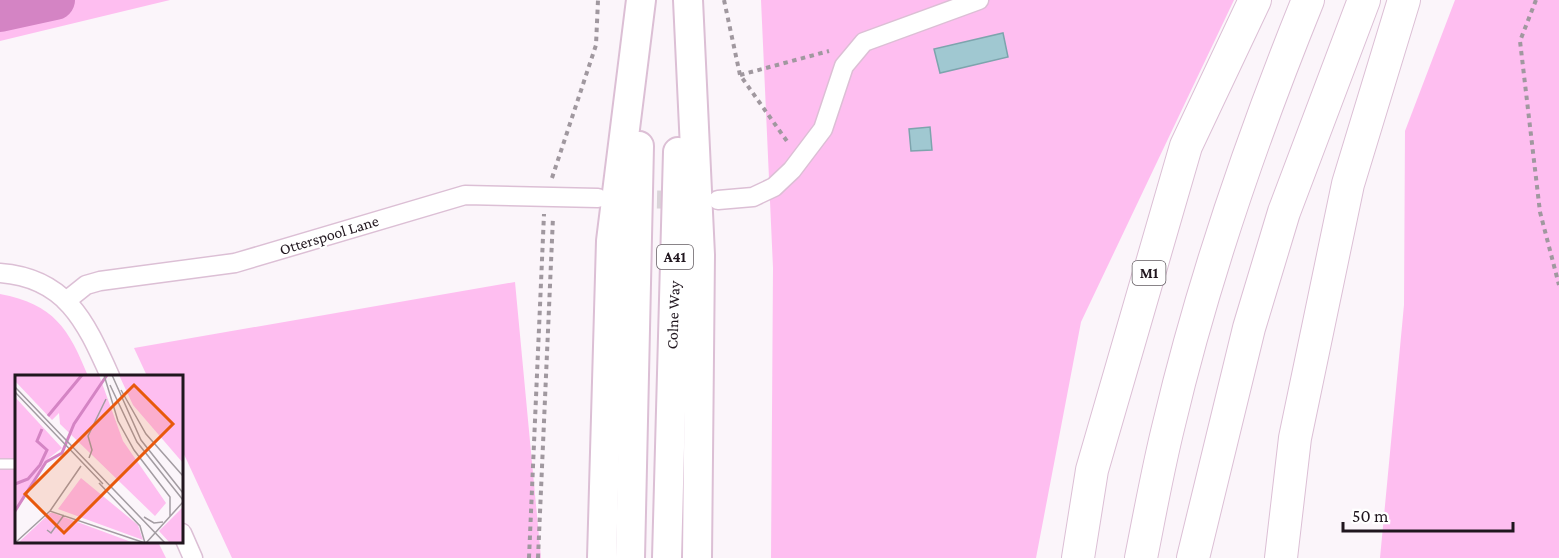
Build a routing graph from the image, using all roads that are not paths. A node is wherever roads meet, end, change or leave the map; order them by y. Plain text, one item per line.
1 (641, 0) edge
2 (683, 0) edge
3 (688, 0) edge
4 (979, 0) edge
5 (1255, 0) edge
6 (1308, 0) edge
7 (1364, 0) edge
8 (1404, 0) edge
9 (598, 198) dead end
10 (718, 200) dead end
11 (0, 273) edge
12 (66, 301) junction
13 (110, 375) edge
14 (183, 535) edge
15 (193, 558) edge
16 (602, 558) edge
17 (630, 558) edge
18 (667, 558) edge
19 (697, 558) edge
20 (1078, 558) edge
21 (1141, 558) edge
22 (1192, 558) edge
23 (1281, 558) edge

1 - 16 highway
1 - 17 highway, A41
2 - 18 highway, Colne Way / A41
3 - 19 highway
4 - 10 street
5 - 20 highway, M1
6 - 21 highway
7 - 22 highway
8 - 23 highway
9 - 12 street, Otterspool Lane
11 - 12 street
12 - 13 street
14 - 15 street

